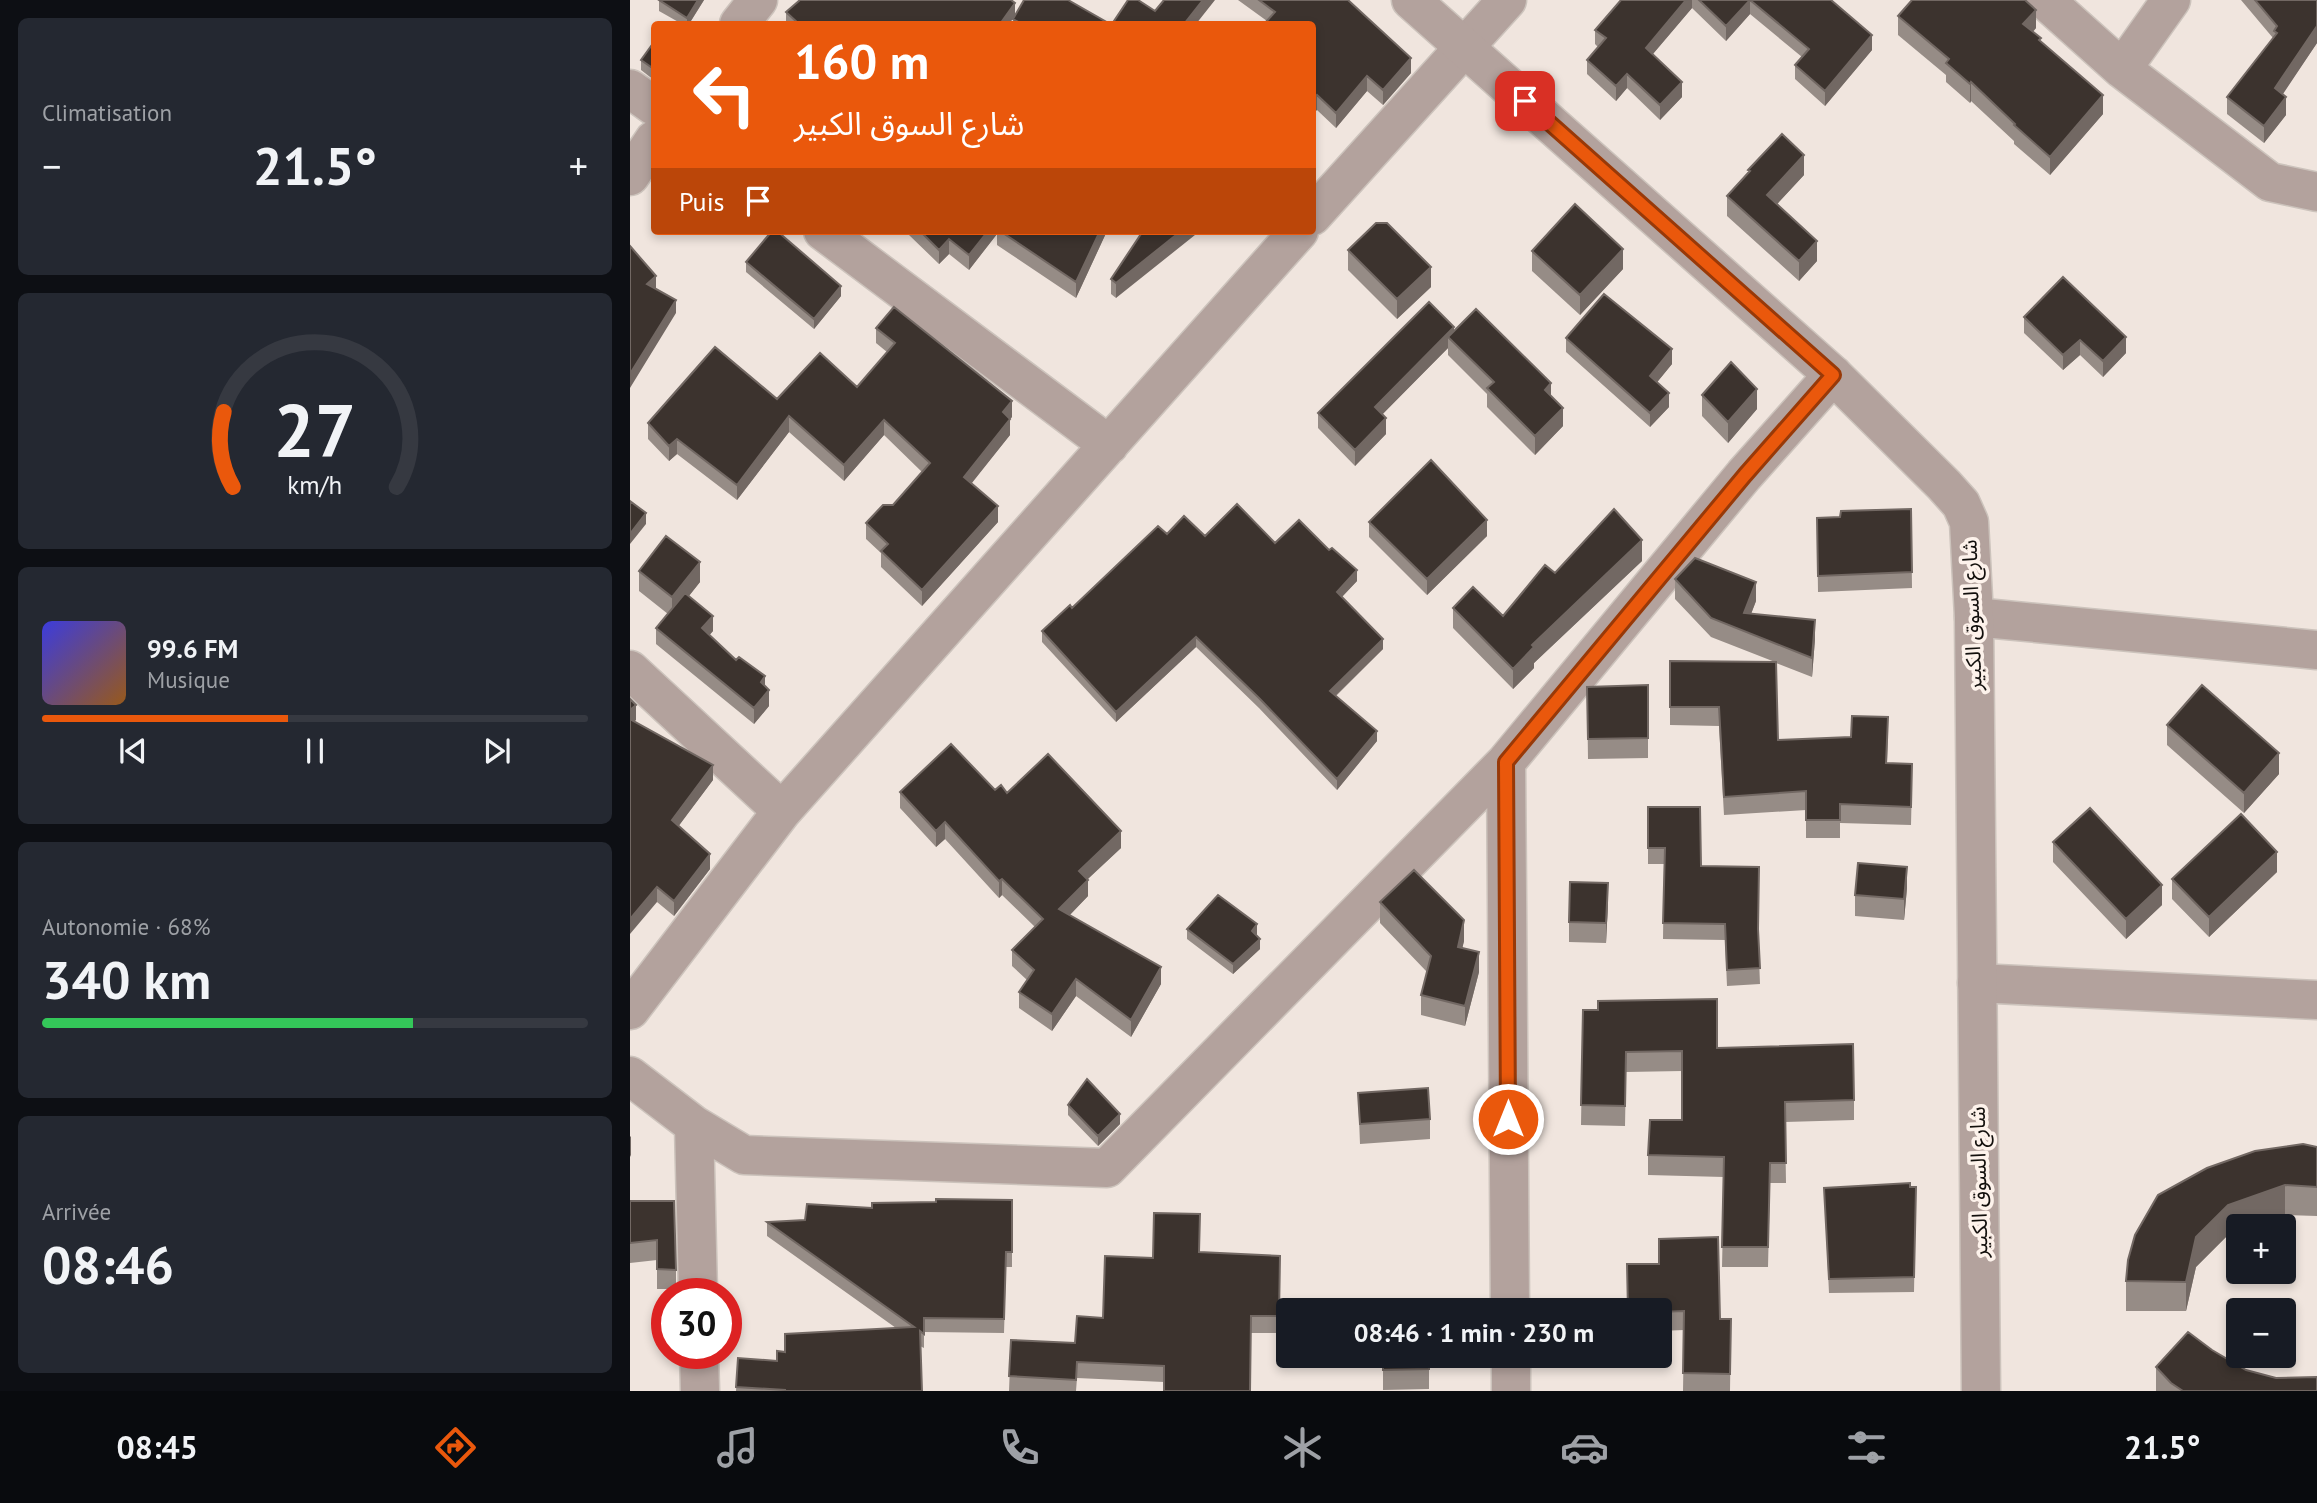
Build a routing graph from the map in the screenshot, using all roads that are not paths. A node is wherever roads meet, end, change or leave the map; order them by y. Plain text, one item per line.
1 (758, 0) edge
2 (1411, 0) edge
3 (1507, 0) edge
4 (2045, 0) edge
5 (2171, 0) edge
6 (741, 21) edge
7 (1464, 47) junction
8 (2122, 69) junction
9 (630, 89) edge
10 (651, 104) edge
11 (651, 144) edge
12 (630, 176) edge
13 (2317, 192) edge
14 (1316, 212) edge
15 (828, 235) edge
16 (1295, 235) edge
17 (1833, 375) junction
18 (1109, 445) junction
19 (1974, 617) junction
20 (2317, 650) edge
21 (630, 670) edge
22 (1506, 762) junction
23 (782, 811) junction
24 (1977, 983) junction
25 (2317, 1000) edge
26 (630, 1010) edge
27 (630, 1076) edge
28 (694, 1125) junction
29 (698, 1278) edge
30 (1510, 1298) edge
31 (1511, 1368) edge
32 (699, 1369) edge
33 (700, 1391) edge
34 (1511, 1391) edge
35 (1981, 1391) edge

1 - 6 street
2 - 7 street, شارع السوق الكبير
3 - 7 street
4 - 8 street
5 - 8 street
7 - 14 street
7 - 17 street, شارع السوق الكبير
8 - 13 street
9 - 10 street
11 - 12 street
15 - 18 street
16 - 18 street
17 - 19 street, شارع السوق الكبير
17 - 22 street
18 - 23 street
19 - 20 street
19 - 24 street, شارع السوق الكبير
21 - 23 street
22 - 28 street
22 - 30 street
23 - 26 street
24 - 25 street
24 - 35 street, شارع السوق الكبير
27 - 28 street
28 - 29 street
31 - 34 street
32 - 33 street

